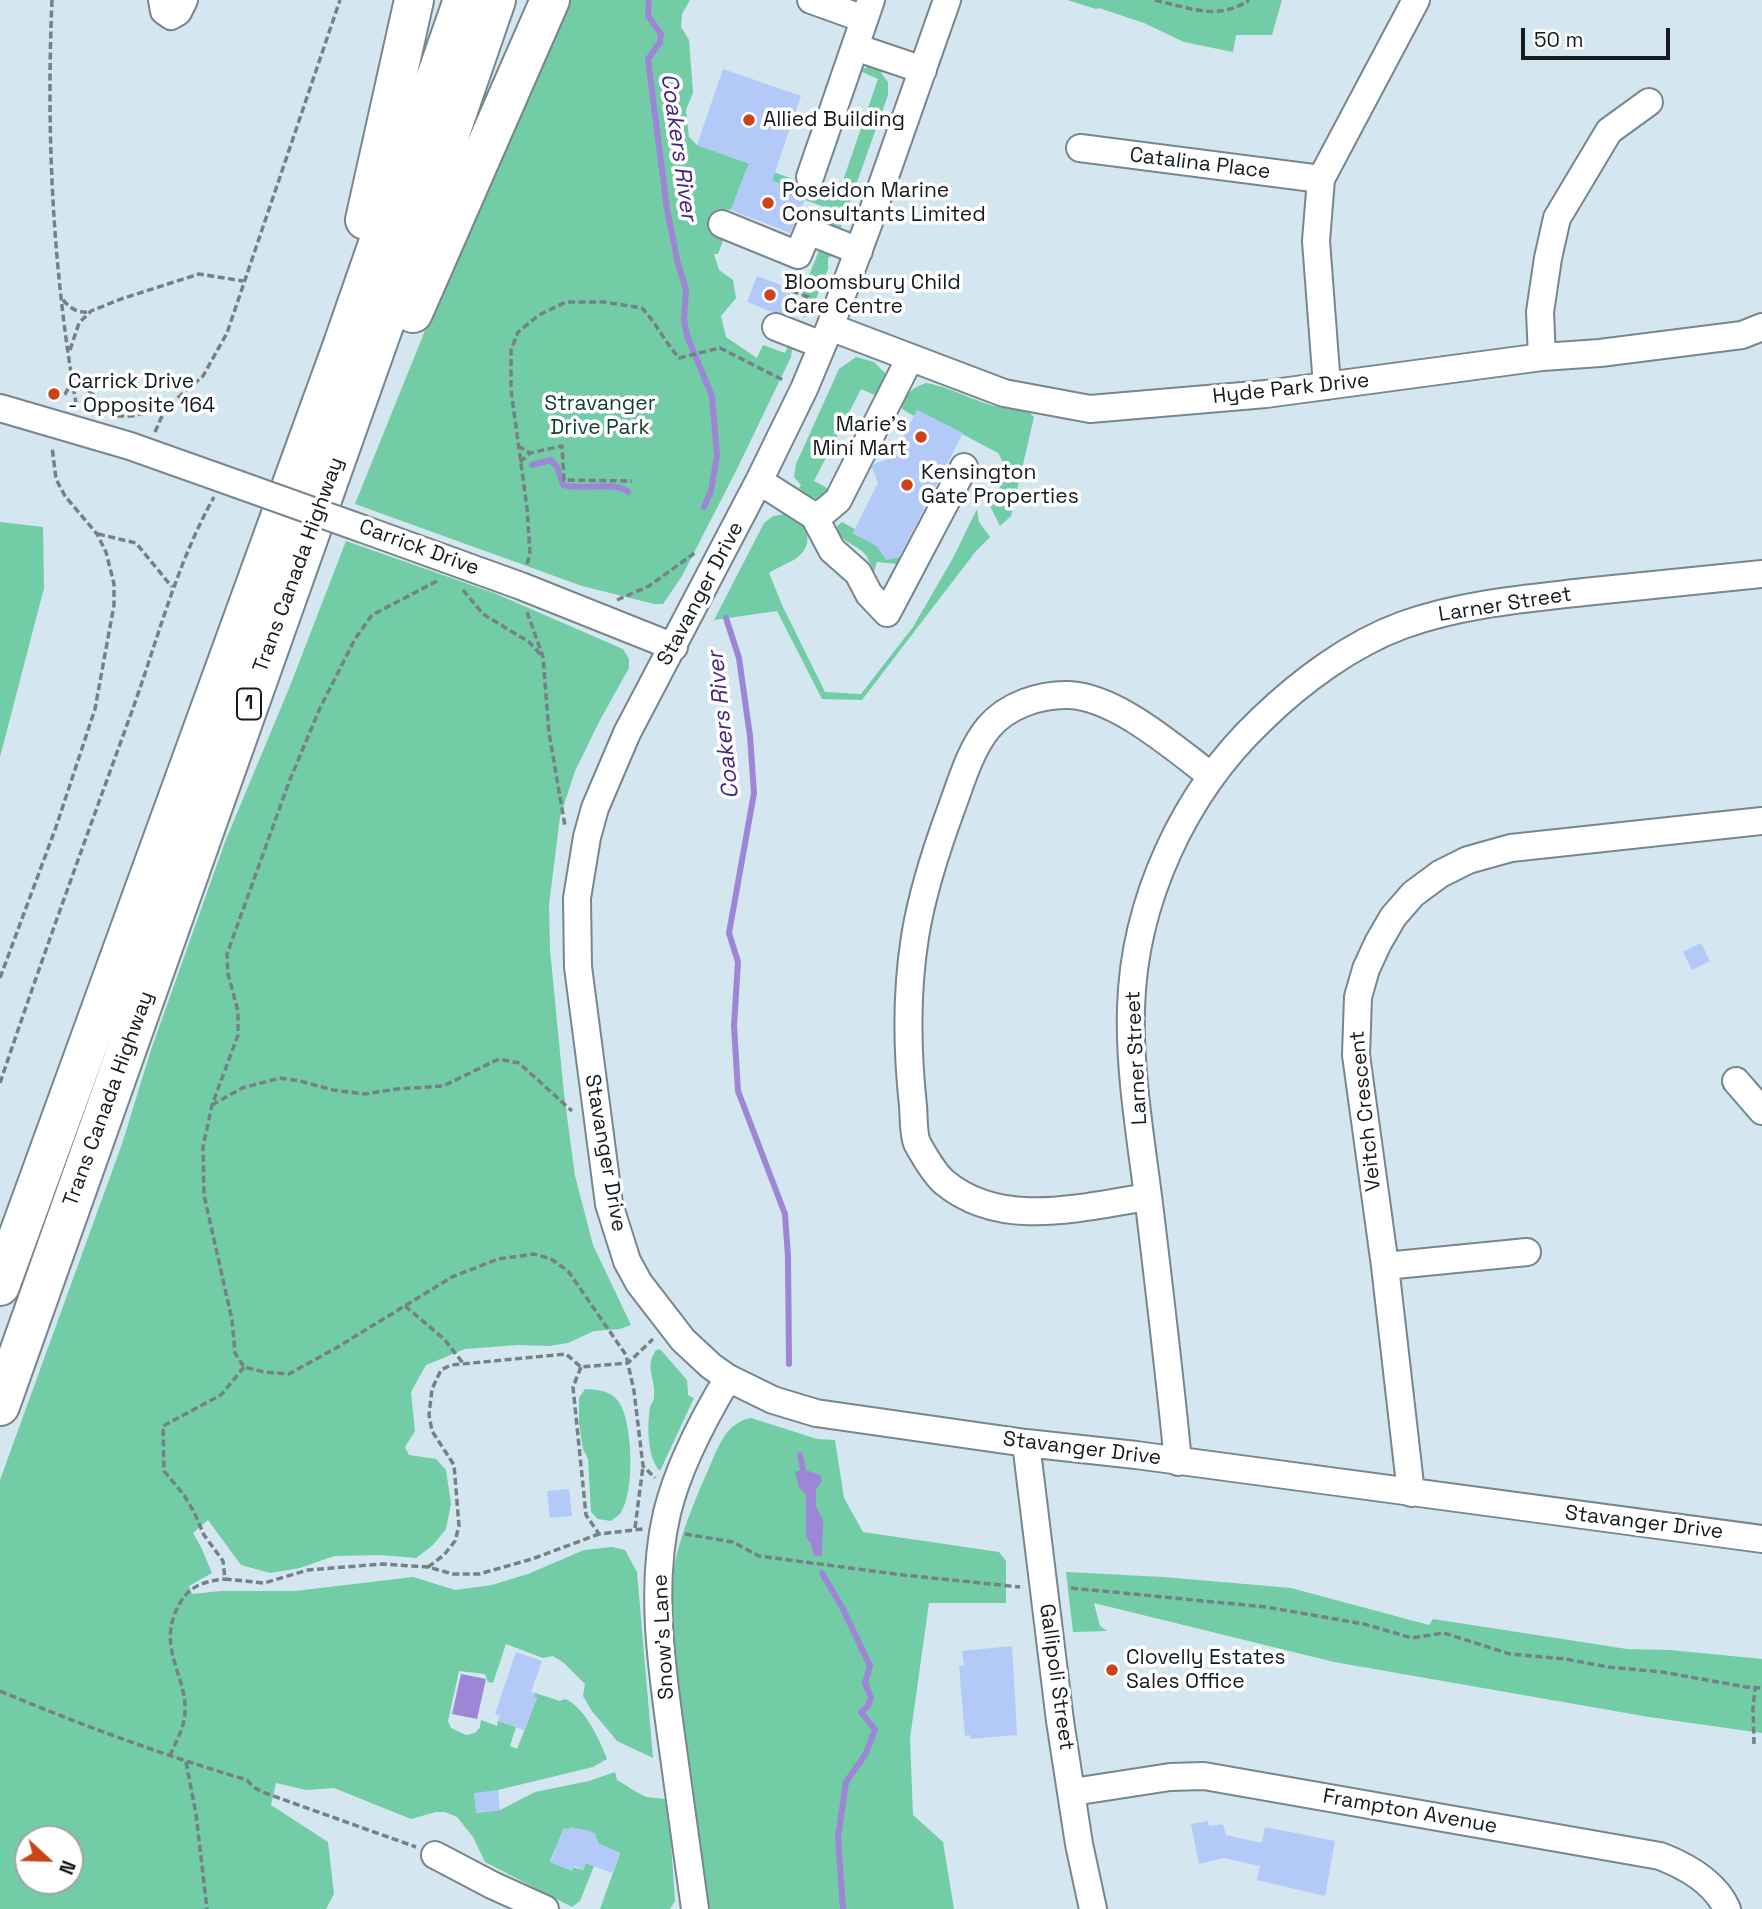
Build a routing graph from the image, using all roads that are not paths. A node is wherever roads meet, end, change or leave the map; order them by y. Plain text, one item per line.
1 (162, 0) edge
2 (184, 0) edge
3 (414, 0) edge
4 (463, 0) edge
5 (496, 0) edge
6 (550, 0) edge
7 (811, 0) edge
8 (947, 0) edge
9 (1416, 0) edge
10 (868, 10) edge
11 (855, 47) junction
12 (923, 70) junction
13 (1649, 102) dead end
14 (1080, 148) dead end
15 (810, 177) dead end
16 (1321, 179) junction
17 (722, 224) dead end
18 (859, 251) junction
19 (776, 327) dead end
20 (1762, 327) edge
21 (827, 336) junction
22 (910, 358) junction
23 (1542, 358) junction
24 (1327, 386) junction
25 (0, 408) edge
26 (964, 467) dead end
27 (760, 481) junction
28 (814, 516) junction
29 (1762, 574) edge
30 (282, 613) junction
31 (674, 647) junction
32 (221, 680) junction
33 (1210, 775) junction
34 (1762, 821) edge
35 (1736, 1081) dead end
36 (1762, 1111) edge
37 (1148, 1198) junction
38 (1527, 1252) dead end
39 (1385, 1266) junction
40 (0, 1286) edge
41 (728, 1378) junction
42 (0, 1406) edge
43 (1026, 1443) junction
44 (1178, 1462) junction
45 (1411, 1493) junction
46 (1762, 1539) edge
47 (1073, 1792) junction
48 (435, 1855) road end
49 (545, 1909) edge
50 (695, 1909) edge
51 (1093, 1909) edge
52 (1727, 1909) edge

1 - 2 street
3 - 32 highway
4 - 32 highway, Trans Canada Highway / 1
5 - 30 highway, Trans Canada Highway / 1
6 - 30 highway
7 - 10 street
8 - 12 street, Stavanger Drive
9 - 16 street
10 - 11 street
11 - 12 street
11 - 15 street
12 - 18 street, Stavanger Drive
13 - 23 street
14 - 16 street, Catalina Place
16 - 24 street
17 - 18 street
18 - 21 street, Stavanger Drive
19 - 21 street, Hyde Park Drive
20 - 23 street, Hyde Park Drive
21 - 22 street, Hyde Park Drive
21 - 27 street, Stavanger Drive
22 - 24 street, Hyde Park Drive
22 - 28 street
23 - 24 street, Hyde Park Drive
25 - 31 street, Carrick Drive, bridge
26 - 28 street
27 - 28 street
27 - 31 street, Stavanger Drive
29 - 33 street, Larner Street
30 - 42 highway, Trans Canada Highway / 1
31 - 41 street, Stavanger Drive
32 - 40 highway, Trans Canada Highway / 1
33 - 37 street, Larner Street
33 - 37 street
34 - 39 street, Veitch Crescent
35 - 36 street
37 - 44 street, Larner Street
38 - 39 street
39 - 45 street, Veitch Crescent
41 - 43 street, Stavanger Drive
41 - 50 street, Snow's Lane
43 - 44 street, Stavanger Drive
43 - 47 street, Gallipoli Street
44 - 45 street, Stavanger Drive
45 - 46 street, Stavanger Drive
47 - 51 street, Gallipoli Street
47 - 52 street, Frampton Avenue
48 - 49 street

